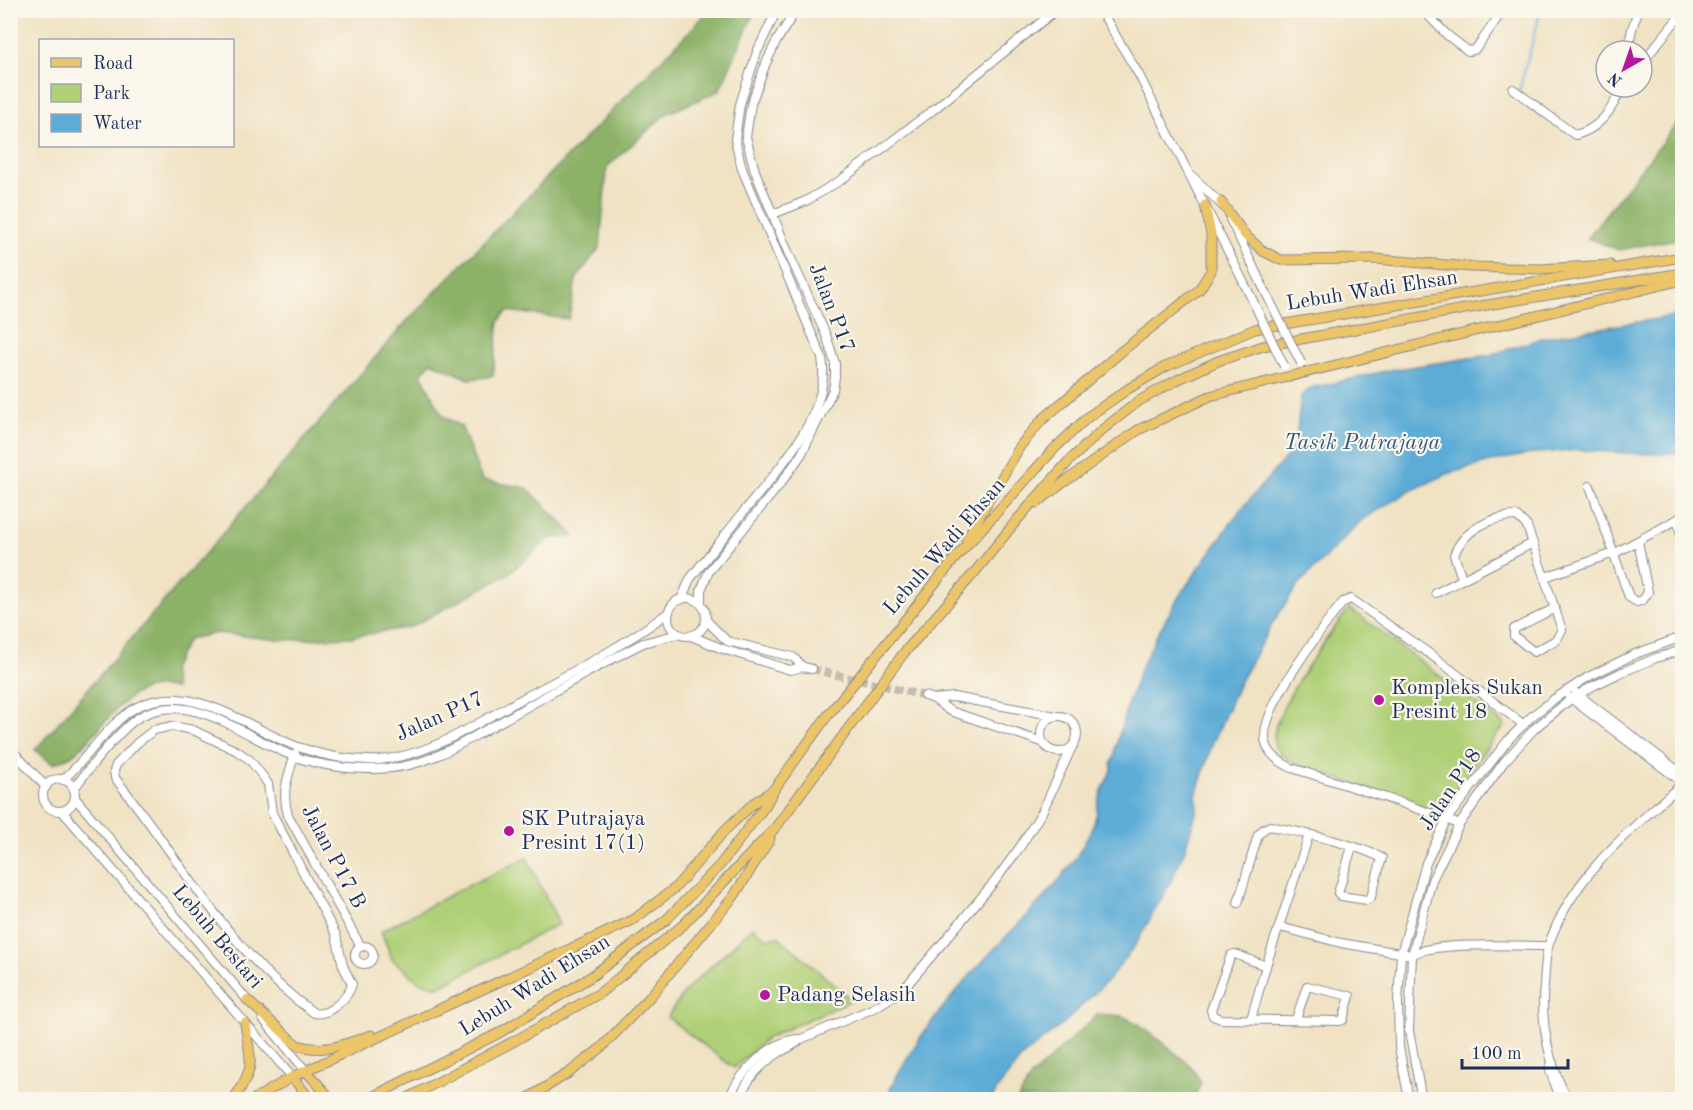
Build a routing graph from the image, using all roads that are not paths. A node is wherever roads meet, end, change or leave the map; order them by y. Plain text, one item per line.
1 (777, 10) edge
2 (798, 10) edge
3 (1056, 10) edge
4 (1099, 10) edge
5 (1423, 10) edge
6 (1503, 10) edge
7 (1638, 10) edge
8 (1683, 13) edge
9 (1630, 39) edge
10 (1654, 48) edge
11 (1513, 88) dead end
12 (1615, 99) edge
13 (746, 137) junction
14 (735, 139) junction
15 (1190, 174) junction
16 (1221, 202) junction
17 (1205, 205) junction
18 (773, 214) junction
19 (1683, 257) edge
20 (1662, 261) junction
21 (1683, 273) edge
22 (1683, 280) edge
23 (1306, 373) junction
24 (1290, 377) junction
25 (1590, 486) dead end
26 (1680, 518) edge
27 (1017, 520) junction
28 (1638, 542) junction
29 (1683, 542) edge
30 (1533, 543) junction
31 (1612, 554) junction
32 (957, 556) junction
33 (1545, 577) junction
34 (1462, 578) junction
35 (1436, 593) dead end
36 (681, 600) junction
37 (701, 604) junction
38 (1555, 608) junction
39 (669, 612) junction
40 (706, 620) junction
41 (678, 634) junction
42 (691, 636) junction
43 (1683, 637) edge
44 (1683, 650) edge
45 (1567, 690) junction
46 (924, 696) tunnel mouth
47 (1575, 697) junction
48 (934, 699) junction
49 (1056, 716) junction
50 (1524, 725) junction
51 (1042, 742) junction
52 (298, 747) junction
53 (1072, 747) junction
54 (10, 748) edge
55 (1049, 749) junction
56 (295, 756) junction
57 (1061, 769) junction
58 (1683, 774) edge
59 (63, 780) junction
60 (1683, 783) edge
61 (46, 787) junction
62 (774, 788) junction
63 (74, 789) junction
64 (75, 798) junction
65 (62, 811) junction
66 (1448, 819) junction
67 (1459, 825) junction
68 (776, 826) junction
69 (1310, 835) junction
70 (1352, 847) junction
71 (314, 861) junction
72 (301, 868) junction
73 (1238, 903) dead end
74 (1280, 927) junction
75 (1548, 946) junction
76 (361, 947) junction
77 (1401, 954) junction
78 (1412, 955) junction
79 (356, 956) junction
80 (341, 958) junction
81 (1266, 966) junction
82 (247, 1000) junction
83 (450, 1006) junction
84 (1251, 1019) junction
85 (1296, 1019) junction
86 (245, 1023) junction
87 (801, 1039) junction
88 (1553, 1063) junction
89 (306, 1071) junction
90 (292, 1077) junction
91 (308, 1096) edge
92 (233, 1100) edge
93 (253, 1100) edge
94 (332, 1100) edge
95 (366, 1100) edge
96 (404, 1100) edge
97 (525, 1100) edge
98 (729, 1100) edge
99 (739, 1100) edge
100 (1409, 1100) edge
101 (1422, 1100) edge
102 (1561, 1100) edge
103 (1568, 1100) edge

1 - 14 street, Jalan P17
2 - 13 street, Jalan P17
3 - 18 street
4 - 15 street
5 - 6 street
7 - 9 street
8 - 10 street
11 - 12 street
13 - 14 street
13 - 18 street, Jalan P17
14 - 36 street, Jalan P17
15 - 16 street
15 - 17 street
16 - 20 main road
16 - 23 street, bridge
17 - 24 street, bridge
17 - 32 main road
18 - 37 street, Jalan P17
19 - 20 main road, Lebuh Wadi Ehsan
20 - 32 main road, Lebuh Wadi Ehsan
21 - 27 main road, Lebuh Wadi Ehsan
22 - 23 main road
23 - 24 main road
24 - 27 main road
25 - 31 street
26 - 28 street
26 - 29 street
27 - 68 main road, Lebuh Wadi Ehsan
28 - 31 street
28 - 31 street
30 - 33 street
30 - 34 street
30 - 34 street
31 - 33 street
32 - 62 main road, Lebuh Wadi Ehsan
33 - 38 street
34 - 35 street
36 - 37 street
36 - 39 street
37 - 40 street
38 - 38 street
39 - 41 street
39 - 52 street, Jalan P17
40 - 42 street
40 - 42 street
41 - 42 street
41 - 56 street, Jalan P17
43 - 45 street, Jalan P18
44 - 47 street, Jalan P18
45 - 47 street
45 - 50 street, Jalan P18
46 - 48 street
47 - 58 street
47 - 60 street
47 - 67 street, Jalan P18
48 - 49 street
48 - 51 street
49 - 51 street
49 - 53 street
50 - 66 street, Jalan P18
50 - 66 street
51 - 55 street
52 - 56 street, Jalan P17 B
52 - 59 street, Jalan P17
53 - 55 street
53 - 57 street
54 - 61 street
55 - 57 street
56 - 63 street, Jalan P17
56 - 71 street, Jalan P17 B
57 - 87 street
59 - 61 street
59 - 63 street
60 - 75 street
61 - 65 street
62 - 83 main road
62 - 95 main road, Lebuh Wadi Ehsan
63 - 64 street
64 - 65 street
64 - 82 street, Lebuh Bestari
65 - 86 street, Lebuh Bestari
66 - 67 street
66 - 77 street, Jalan P18
67 - 78 street, Jalan P18
68 - 96 main road, Lebuh Wadi Ehsan
68 - 97 main road
69 - 70 street
69 - 73 street
69 - 74 street
70 - 70 street
71 - 72 street
71 - 76 street, Jalan P17 B
72 - 80 street
72 - 80 street
74 - 77 street
74 - 81 street
75 - 78 street
75 - 88 street
76 - 79 street
76 - 79 street
77 - 78 street
77 - 100 street, Jalan P18
78 - 101 street, Jalan P18
79 - 80 street
81 - 84 street
81 - 84 street
82 - 83 main road
82 - 89 street, Lebuh Bestari
83 - 89 main road
84 - 85 street
85 - 85 street
86 - 90 street, Lebuh Bestari
86 - 92 main road
87 - 98 street
87 - 99 street
88 - 102 street
88 - 103 street
89 - 90 main road
89 - 94 main road, Lebuh Bestari
90 - 91 main road, Lebuh Bestari
90 - 93 main road

